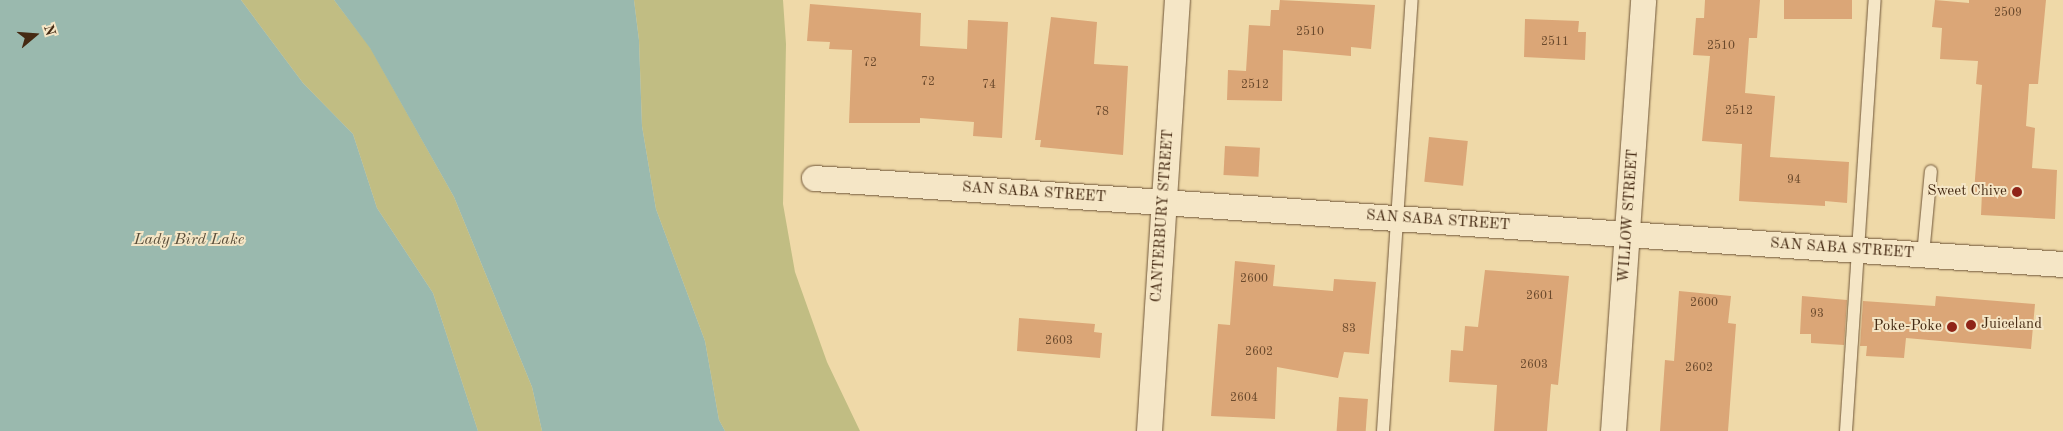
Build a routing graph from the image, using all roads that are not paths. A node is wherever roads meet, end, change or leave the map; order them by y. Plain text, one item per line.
1 (1178, 0) edge
2 (1412, 0) edge
3 (1643, 0) edge
4 (1875, 0) edge
5 (1931, 171) dead end
6 (814, 178) dead end
7 (1164, 202) junction
8 (1397, 219) junction
9 (1628, 232) junction
10 (1858, 251) junction
11 (1923, 255) junction
12 (2063, 264) edge
13 (1149, 431) edge
14 (1383, 431) edge
15 (1614, 431) edge
16 (1846, 431) edge

1 - 7 street, CANTERBURY STREET
2 - 8 lane
3 - 9 street, WILLOW STREET
4 - 10 lane
5 - 11 lane
6 - 7 street, SAN SABA STREET
7 - 8 street, SAN SABA STREET
7 - 13 street, CANTERBURY STREET
8 - 9 street, SAN SABA STREET
8 - 14 lane
9 - 10 street, SAN SABA STREET
9 - 15 street, WILLOW STREET
10 - 11 street, SAN SABA STREET
10 - 16 lane
11 - 12 street, SAN SABA STREET

